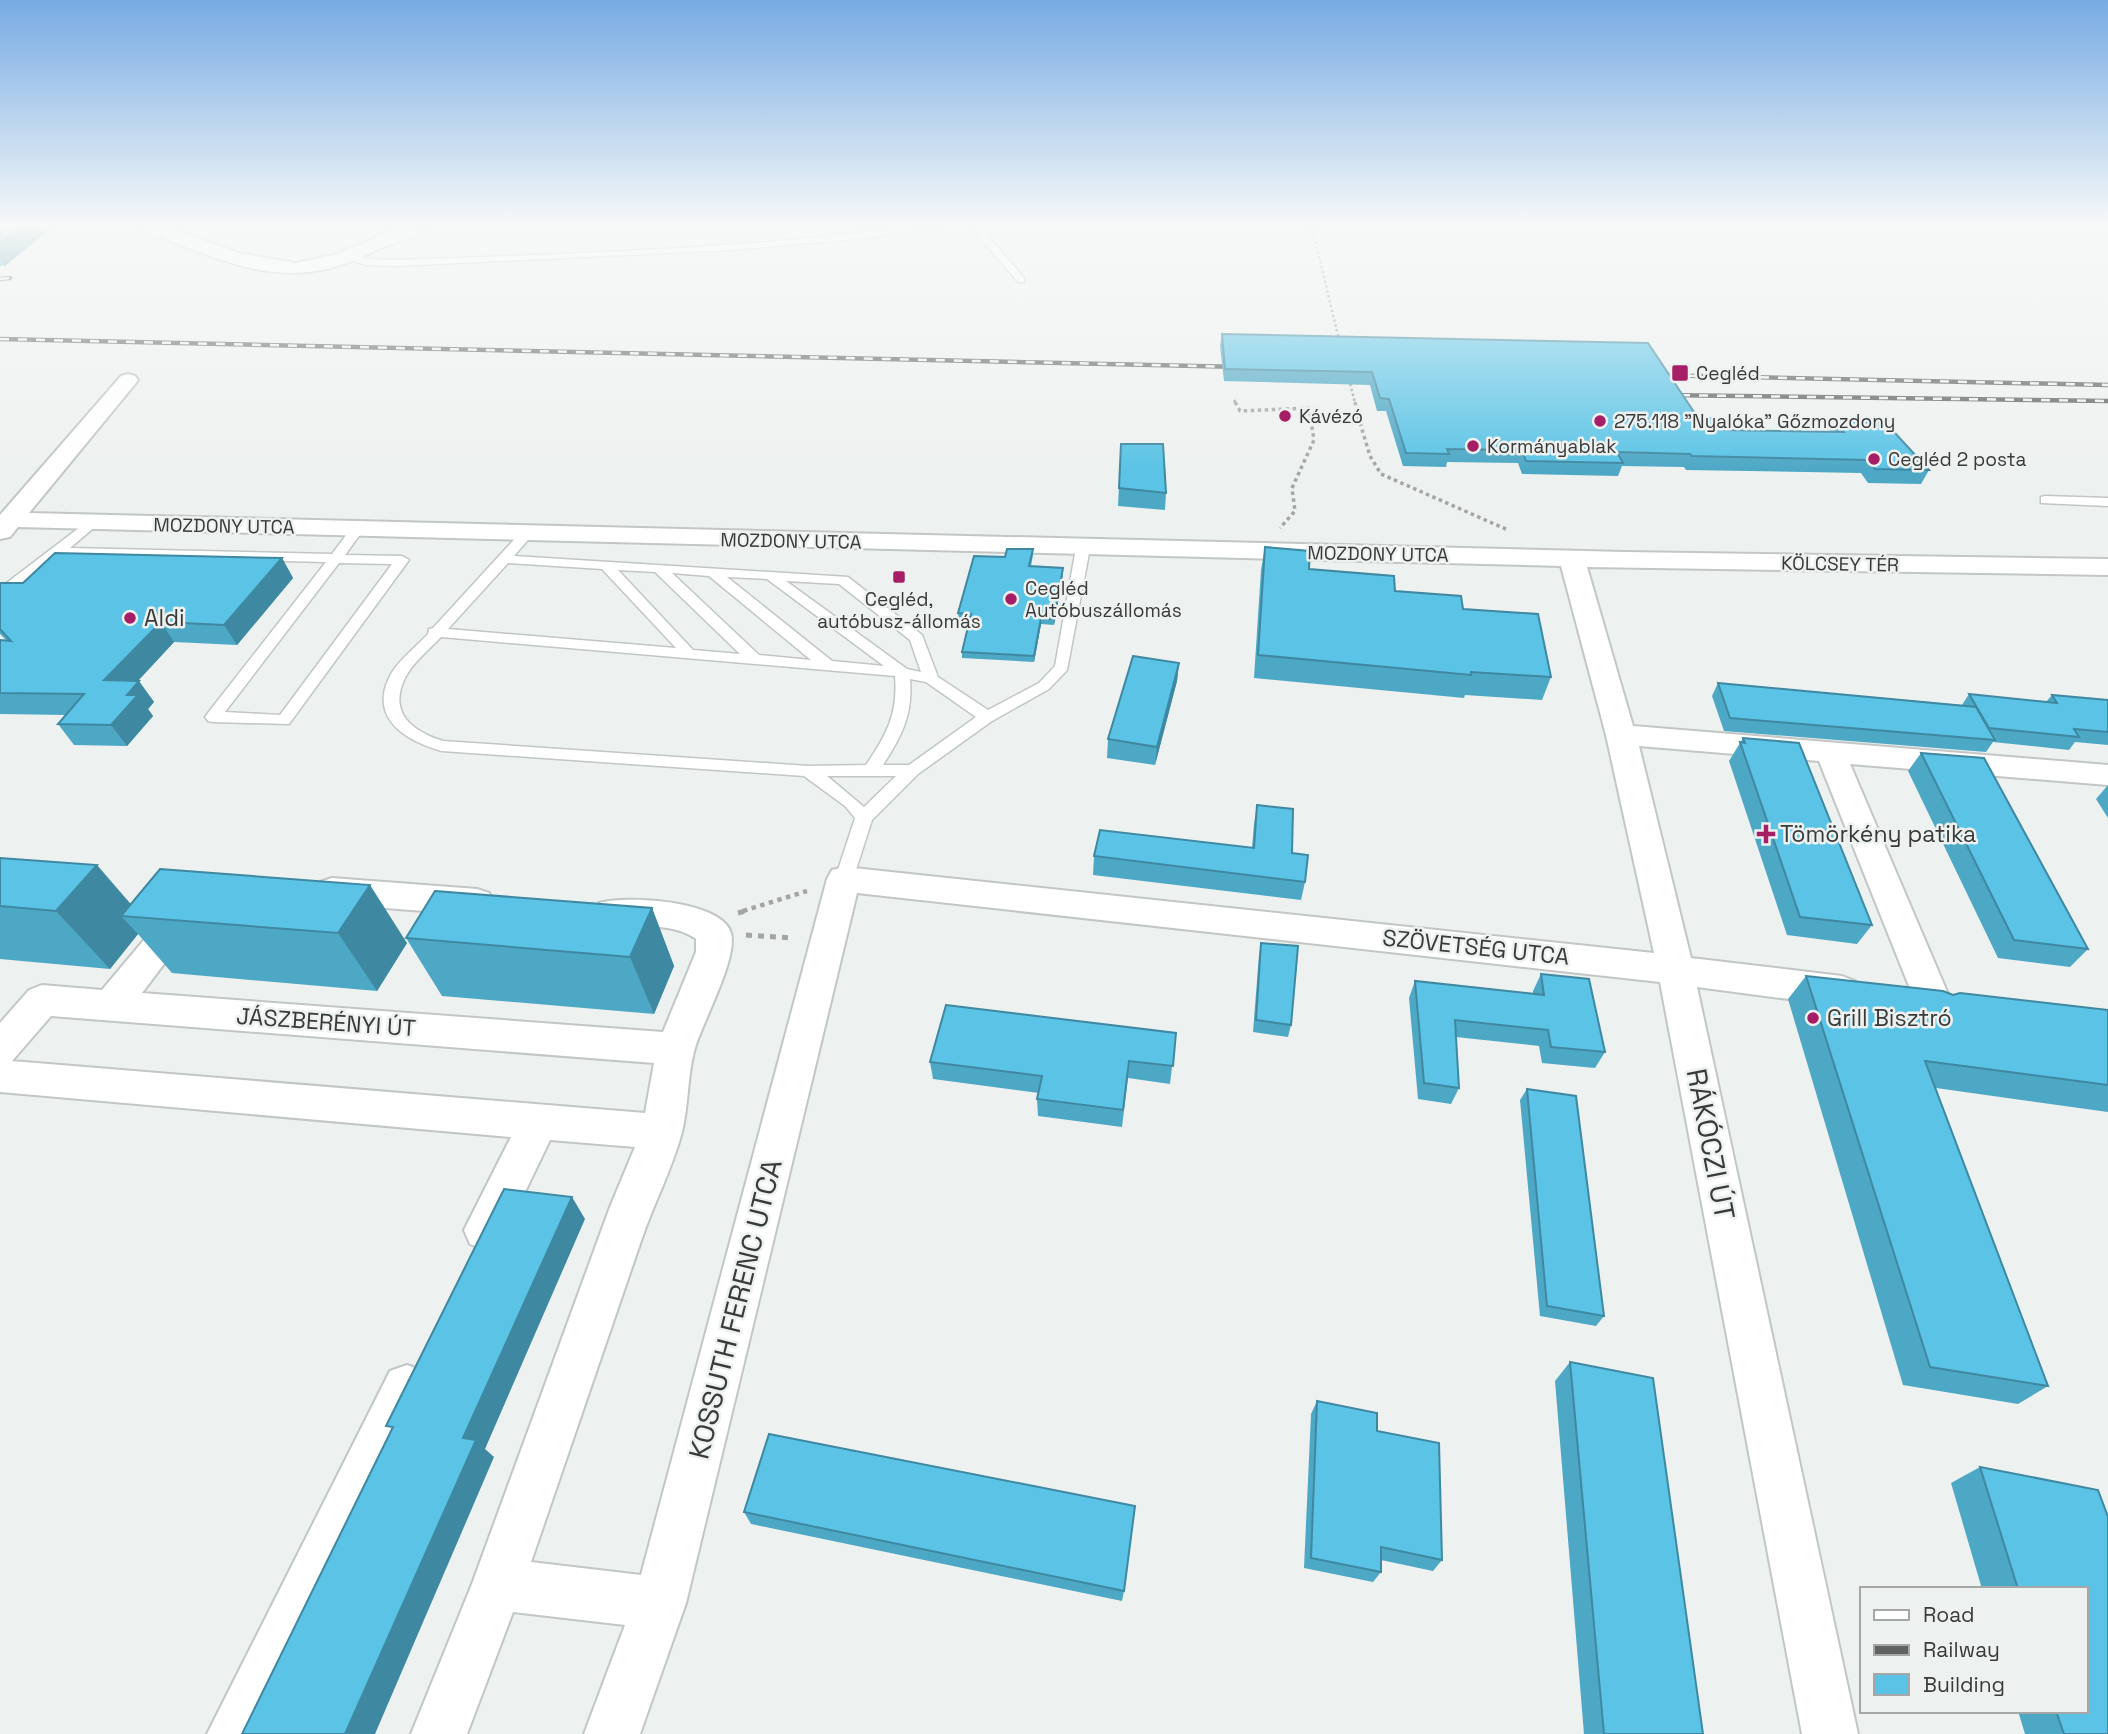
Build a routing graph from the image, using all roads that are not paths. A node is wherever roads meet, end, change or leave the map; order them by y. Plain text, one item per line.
1 (128, 380) dead end
2 (2045, 500) dead end
3 (2108, 502) edge
4 (92, 522) junction
5 (5, 527) edge
6 (358, 529) junction
7 (527, 534) junction
8 (1083, 548) junction
9 (58, 552) junction
10 (336, 558) junction
11 (1572, 558) junction
12 (504, 559) junction
13 (607, 565) junction
14 (2108, 567) edge
15 (658, 568) junction
16 (713, 572) junction
17 (771, 576) junction
18 (0, 595) edge
19 (434, 632) junction
20 (689, 654) junction
21 (754, 659) junction
22 (827, 665) junction
23 (902, 671) junction
24 (931, 679) junction
25 (987, 717) junction
26 (1621, 734) junction
27 (1830, 752) junction
28 (912, 770) junction
29 (808, 771) junction
30 (870, 771) junction
31 (2108, 775) edge
32 (864, 817) junction
33 (844, 879) junction
34 (302, 888) edge
35 (201, 898) edge
36 (509, 904) edge
37 (578, 910) edge
38 (1675, 971) junction
39 (111, 1005) junction
40 (0, 1049) edge
41 (675, 1049) junction
42 (0, 1076) edge
43 (539, 1122) junction
44 (662, 1132) junction
45 (471, 1260) edge
46 (427, 1347) edge
47 (498, 1584) junction
48 (660, 1603) junction
49 (235, 1734) edge
50 (439, 1734) edge
51 (612, 1734) edge
52 (1830, 1734) edge

1 - 5 street
2 - 3 lane
4 - 5 street, MOZDONY UTCA
4 - 6 street, MOZDONY UTCA
4 - 9 lane
6 - 7 street, MOZDONY UTCA
6 - 10 lane
7 - 8 street, MOZDONY UTCA
7 - 12 lane
8 - 11 street, MOZDONY UTCA
8 - 25 lane
9 - 10 lane
9 - 18 lane
10 - 10 lane
11 - 14 street, KÖLCSEY TÉR
11 - 26 street, RÁKÓCZI ÚT
12 - 13 lane
12 - 19 lane
13 - 15 lane
13 - 20 lane
15 - 16 lane
15 - 21 lane
16 - 17 lane
16 - 22 lane
17 - 23 lane
17 - 24 lane
19 - 20 lane
19 - 29 lane
20 - 21 lane
21 - 22 lane
22 - 23 lane
23 - 24 lane
23 - 30 lane
24 - 25 lane
25 - 28 lane
26 - 27 street
26 - 38 street, RÁKÓCZI ÚT
27 - 31 street
27 - 38 street, SZÖVETSÉG UTCA
28 - 30 lane
28 - 32 lane
29 - 30 lane
29 - 32 lane
32 - 33 lane
33 - 38 street, SZÖVETSÉG UTCA
33 - 48 street, KOSSUTH FERENC UTCA
34 - 36 street
35 - 39 street
37 - 41 street
38 - 52 street, RÁKÓCZI ÚT
39 - 40 street, JÁSZBERÉNYI ÚT
39 - 41 street, JÁSZBERÉNYI ÚT
41 - 44 street
42 - 43 street
43 - 44 street
43 - 45 street
44 - 47 street
46 - 49 street
47 - 48 street
47 - 50 street
48 - 51 street, KOSSUTH FERENC UTCA

